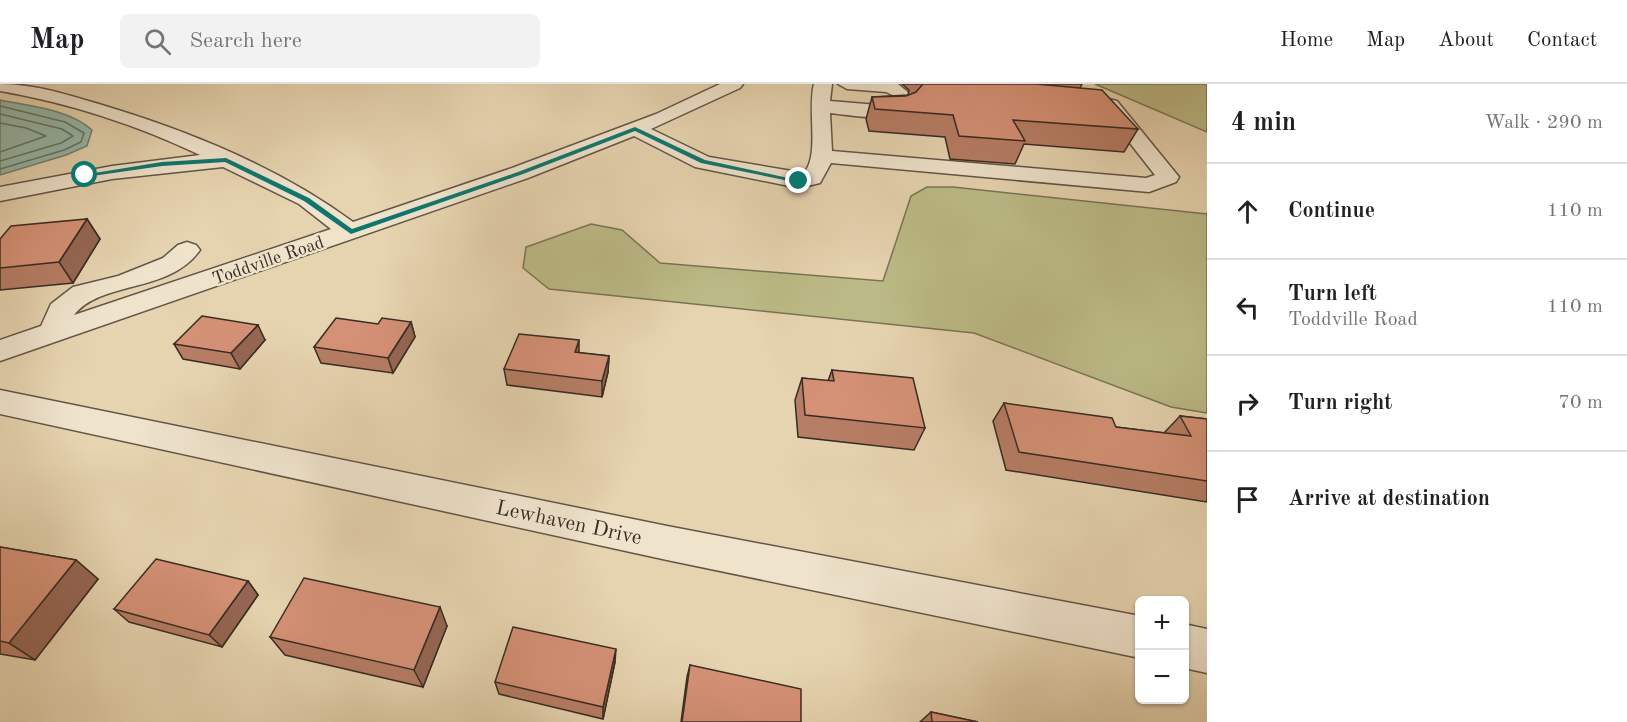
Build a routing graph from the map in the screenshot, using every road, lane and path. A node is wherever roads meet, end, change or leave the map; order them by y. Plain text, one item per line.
1 (734, 84) edge
2 (822, 84) edge
3 (847, 84) edge
4 (0, 86) edge
5 (872, 86) junction
6 (1100, 101) edge
7 (821, 106) junction
8 (875, 110) junction
9 (635, 129) junction
10 (821, 156) junction
11 (226, 160) junction
12 (0, 194) edge
13 (351, 232) junction
14 (187, 250) dead end
15 (54, 332) junction
16 (0, 351) edge
17 (0, 402) edge
18 (1135, 636) edge
19 (1189, 647) edge
20 (1207, 651) edge

1 - 9 street, Toddville Road
2 - 7 street
3 - 5 street
4 - 11 street
5 - 8 street
5 - 8 street
6 - 10 street
7 - 8 street
7 - 10 street
9 - 10 street
9 - 13 street, Toddville Road
11 - 12 street
11 - 13 street
13 - 15 street, Toddville Road
14 - 15 street
15 - 16 street, Toddville Road
17 - 18 street, Lewhaven Drive
19 - 20 street

